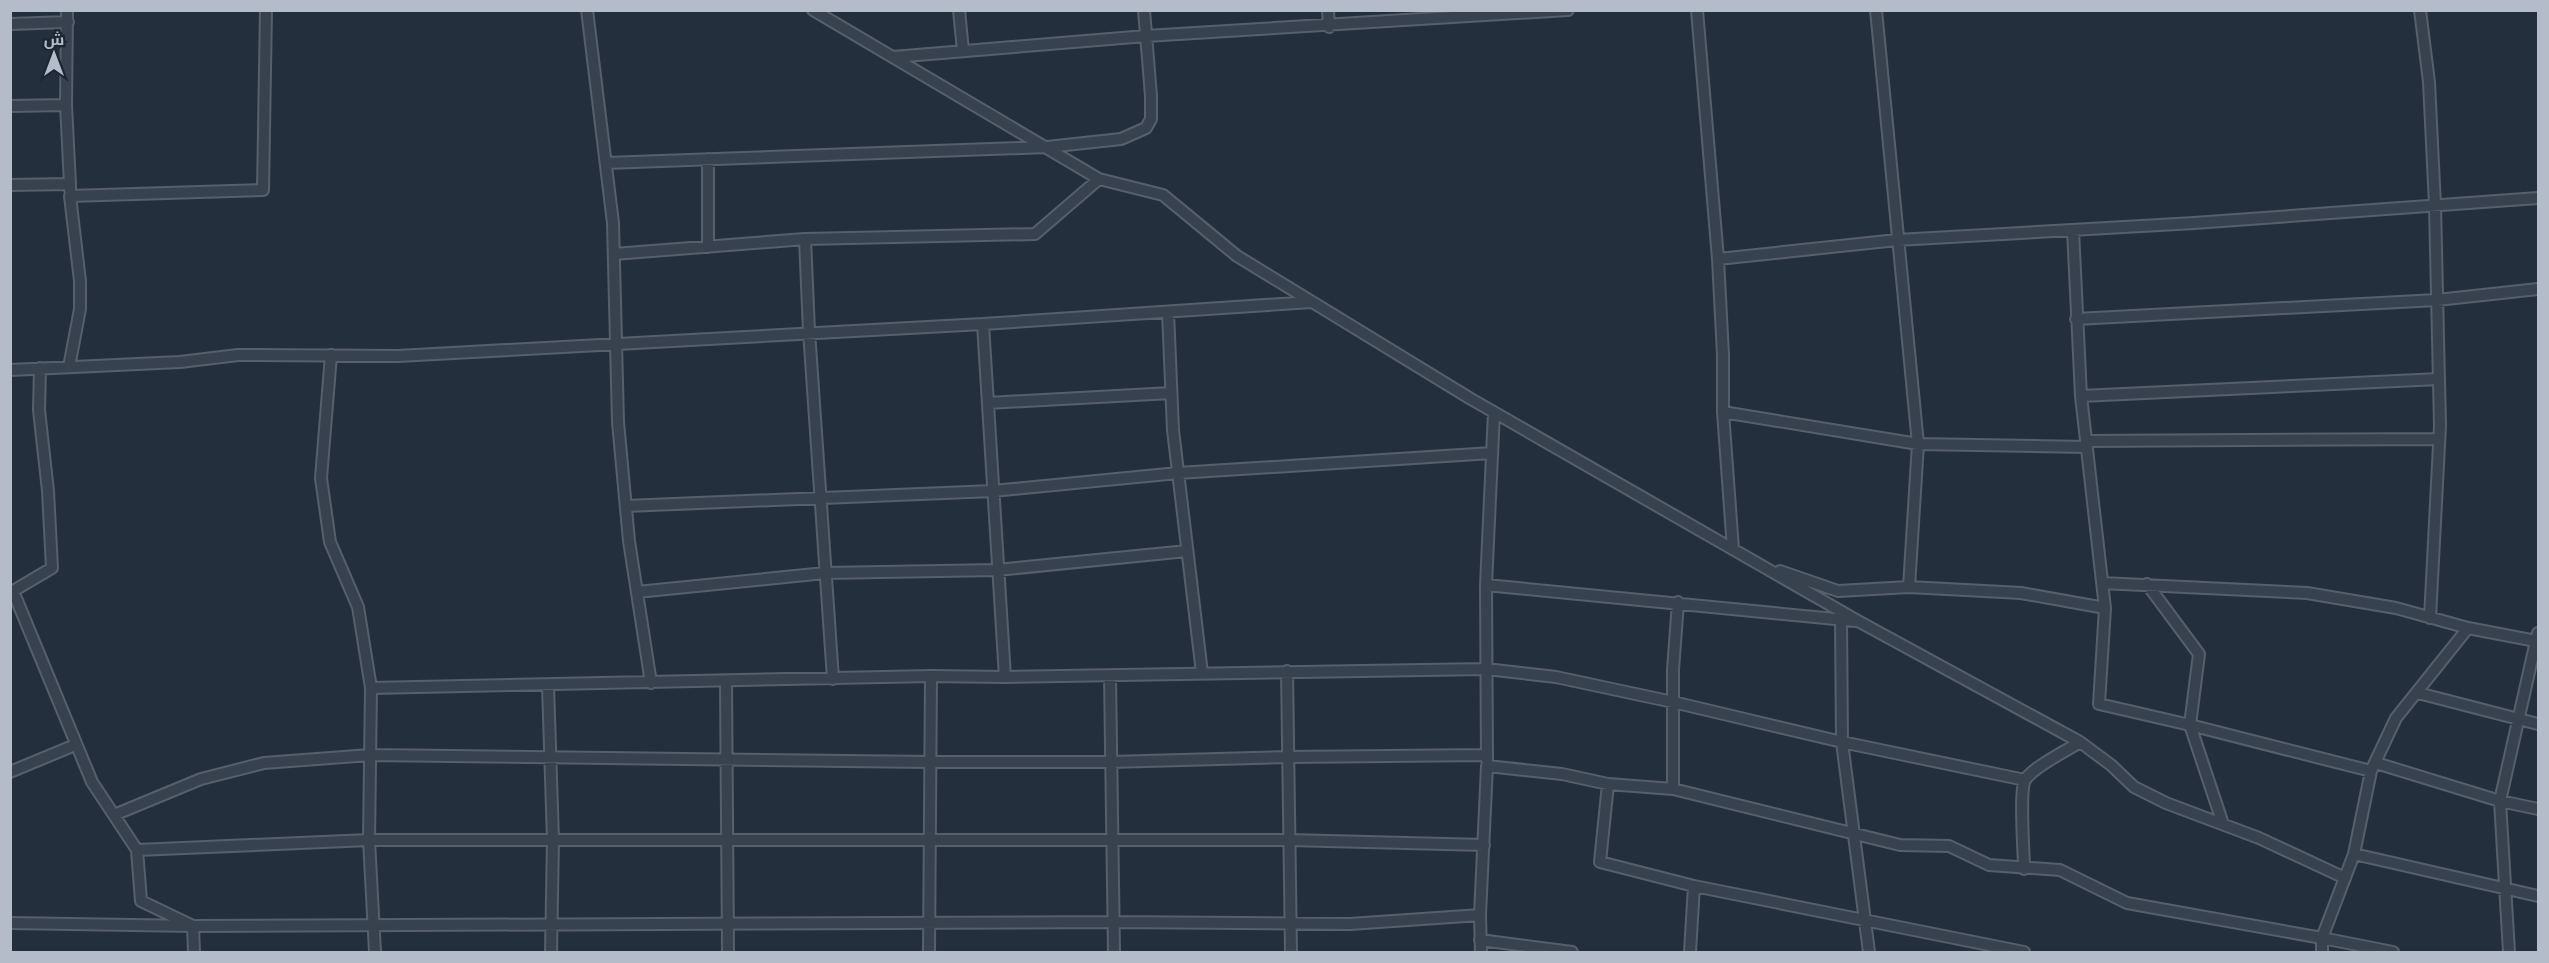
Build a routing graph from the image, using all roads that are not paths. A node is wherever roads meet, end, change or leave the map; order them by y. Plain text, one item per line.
1 (266, 10) edge
2 (587, 10) edge
3 (813, 10) edge
4 (959, 10) edge
5 (1144, 10) edge
6 (1328, 10) edge
7 (1568, 10) edge
8 (1698, 10) edge
9 (1876, 10) edge
10 (2420, 10) edge
11 (68, 16) edge
12 (10, 24) edge
13 (1329, 27) junction
14 (1146, 36) junction
15 (963, 51) junction
16 (892, 57) junction
17 (66, 105) junction
18 (10, 106) edge
19 (1047, 147) junction
20 (708, 159) junction
21 (606, 163) junction
22 (1099, 179) junction
23 (70, 184) junction
24 (10, 185) edge
25 (70, 196) junction
26 (2538, 198) edge
27 (2435, 205) junction
28 (2073, 230) junction
29 (805, 239) junction
30 (1897, 240) junction
31 (708, 247) junction
32 (614, 254) junction
33 (1718, 260) junction
34 (2538, 289) edge
35 (2437, 300) junction
36 (1311, 302) junction
37 (1168, 312) junction
38 (2076, 319) junction
39 (983, 324) junction
40 (809, 332) junction
41 (616, 342) junction
42 (331, 355) junction
43 (69, 367) junction
44 (40, 368) junction
45 (10, 370) edge
46 (2439, 379) junction
47 (1171, 393) junction
48 (2081, 396) junction
49 (988, 403) junction
50 (1494, 412) junction
51 (1723, 412) junction
52 (2439, 439) junction
53 (1918, 444) junction
54 (2086, 444) junction
55 (1492, 453) junction
56 (1178, 473) junction
57 (993, 490) junction
58 (820, 498) junction
59 (626, 506) junction
60 (1733, 549) junction
61 (1187, 551) junction
62 (1757, 563) junction
63 (997, 570) junction
64 (825, 573) junction
65 (2102, 583) junction
66 (1486, 585) junction
67 (2147, 585) junction
68 (1909, 587) junction
69 (637, 592) junction
70 (1678, 602) junction
71 (2105, 608) junction
72 (2430, 618) junction
73 (1841, 621) junction
74 (1858, 621) junction
75 (2468, 628) junction
76 (2538, 639) edge
77 (1486, 669) junction
78 (1287, 671) junction
79 (1202, 674) junction
80 (931, 676) junction
81 (1110, 676) junction
82 (1005, 677) junction
83 (833, 679) junction
84 (726, 682) junction
85 (651, 683) junction
86 (548, 685) junction
87 (371, 688) junction
88 (2418, 693) junction
89 (1673, 702) junction
90 (2518, 720) junction
91 (2538, 724) edge
92 (2190, 725) junction
93 (1842, 742) junction
94 (2080, 742) junction
95 (75, 745) junction
96 (370, 755) junction
97 (1288, 757) junction
98 (550, 758) junction
99 (725, 760) junction
100 (1487, 760) junction
101 (930, 762) junction
102 (1110, 762) junction
103 (2374, 767) junction
104 (10, 772) edge
105 (2025, 780) junction
106 (1608, 784) junction
107 (1673, 789) junction
108 (2500, 801) junction
109 (2538, 809) edge
110 (114, 815) junction
111 (2223, 825) junction
112 (1853, 833) junction
113 (369, 840) junction
114 (553, 840) junction
115 (1289, 840) junction
116 (726, 841) junction
117 (928, 841) junction
118 (1114, 841) junction
119 (1484, 845) junction
120 (137, 850) junction
121 (2354, 854) junction
122 (2024, 869) junction
123 (2345, 878) junction
124 (1694, 886) junction
125 (2504, 888) junction
126 (2538, 896) edge
127 (1480, 915) junction
128 (1865, 921) junction
129 (1114, 922) junction
130 (10, 923) edge
131 (928, 923) junction
132 (1290, 923) junction
133 (728, 924) junction
134 (373, 925) junction
135 (551, 925) junction
136 (193, 926) junction
137 (2322, 938) junction
138 (1480, 940) junction
139 (194, 952) edge
140 (375, 952) edge
141 (551, 952) edge
142 (728, 952) edge
143 (929, 952) edge
144 (1114, 952) edge
145 (1291, 952) edge
146 (1481, 952) edge
147 (1572, 952) edge
148 (1690, 952) edge
149 (1869, 952) edge
150 (2024, 952) edge
151 (2322, 952) edge
152 (2393, 952) edge
153 (2509, 952) edge

1 - 25 street
2 - 21 street
3 - 16 street
4 - 15 street
5 - 14 street
6 - 13 street
7 - 13 street
8 - 33 street
9 - 30 street
10 - 27 street
11 - 12 street
11 - 17 street
13 - 14 street
14 - 15 street
14 - 19 street
15 - 16 street
16 - 19 street
17 - 18 street
17 - 23 street
19 - 20 street
19 - 22 street
20 - 21 street
20 - 31 street
21 - 32 street
22 - 29 street
22 - 36 street
23 - 24 street
23 - 25 street
25 - 43 street
26 - 27 street
27 - 28 street
27 - 35 street
28 - 30 street
28 - 38 street
29 - 31 street
29 - 40 street
30 - 33 street
30 - 53 street
31 - 32 street
32 - 41 street
33 - 51 street
34 - 35 street
35 - 38 street
35 - 46 street
36 - 37 street
36 - 50 street
37 - 39 street
37 - 47 street
38 - 48 street
39 - 40 street
39 - 49 street
40 - 41 street
40 - 58 street
41 - 42 street
41 - 59 street
42 - 43 street
42 - 87 street
43 - 44 street
44 - 45 street
44 - 95 street
46 - 48 street
46 - 52 street
47 - 49 street
47 - 56 street
48 - 54 street
49 - 57 street
50 - 55 street
50 - 60 street
51 - 53 street
51 - 60 street
52 - 54 street
52 - 72 street
53 - 54 street
53 - 68 street
54 - 65 street
55 - 56 street
55 - 66 street
56 - 57 street
56 - 61 street
57 - 58 street
57 - 63 street
58 - 59 street
58 - 64 street
59 - 69 street
60 - 62 street
61 - 63 street
61 - 79 street
62 - 68 street
62 - 74 street
63 - 64 street
63 - 82 street
64 - 69 street
64 - 83 street
65 - 67 street
65 - 71 street
66 - 70 street
66 - 77 street
67 - 72 street
67 - 92 street
68 - 71 street
69 - 85 street
70 - 73 street
70 - 89 street
71 - 92 street
72 - 75 street
73 - 74 street
73 - 93 street
74 - 94 street
75 - 76 street
75 - 88 street
76 - 90 street
77 - 78 street
77 - 89 street
77 - 100 street
78 - 79 street
78 - 97 street
79 - 81 street
80 - 82 street
80 - 83 street
80 - 101 street
81 - 82 street
81 - 102 street
83 - 84 street
84 - 85 street
84 - 99 street
85 - 86 street
86 - 87 street
86 - 98 street
87 - 96 street
88 - 90 street
88 - 103 street
89 - 93 street
89 - 107 street
90 - 91 street
90 - 108 street
92 - 103 street
92 - 111 street
93 - 105 street
93 - 112 street
94 - 105 street
94 - 111 street
95 - 104 street
95 - 110 street
96 - 98 street
96 - 110 street
96 - 113 street
97 - 100 street
97 - 102 street
97 - 115 street
98 - 99 street
98 - 114 street
99 - 101 street
99 - 116 street
100 - 106 street
100 - 119 street
101 - 102 street
101 - 117 street
102 - 118 street
103 - 108 street
103 - 121 street
105 - 122 street
106 - 107 street
106 - 124 street
107 - 112 street
108 - 109 street
108 - 125 street
110 - 120 street
111 - 123 street
112 - 122 street
112 - 128 street
113 - 114 street
113 - 120 street
113 - 134 street
114 - 116 street
114 - 135 street
115 - 118 street
115 - 119 street
115 - 132 street
116 - 117 street
116 - 133 street
117 - 118 street
117 - 131 street
118 - 129 street
119 - 127 street
120 - 136 street
121 - 123 street
121 - 125 street
122 - 137 street
123 - 137 street
124 - 128 street
124 - 148 street
125 - 126 street
125 - 153 street
127 - 132 street
127 - 138 street
128 - 149 street
128 - 150 street
129 - 131 street
129 - 132 street
129 - 144 street
130 - 136 street
131 - 133 street
131 - 143 street
132 - 145 street
133 - 135 street
133 - 142 street
134 - 135 street
134 - 136 street
134 - 140 street
135 - 141 street
136 - 139 street
137 - 151 street
137 - 152 street
138 - 146 street
138 - 147 street

